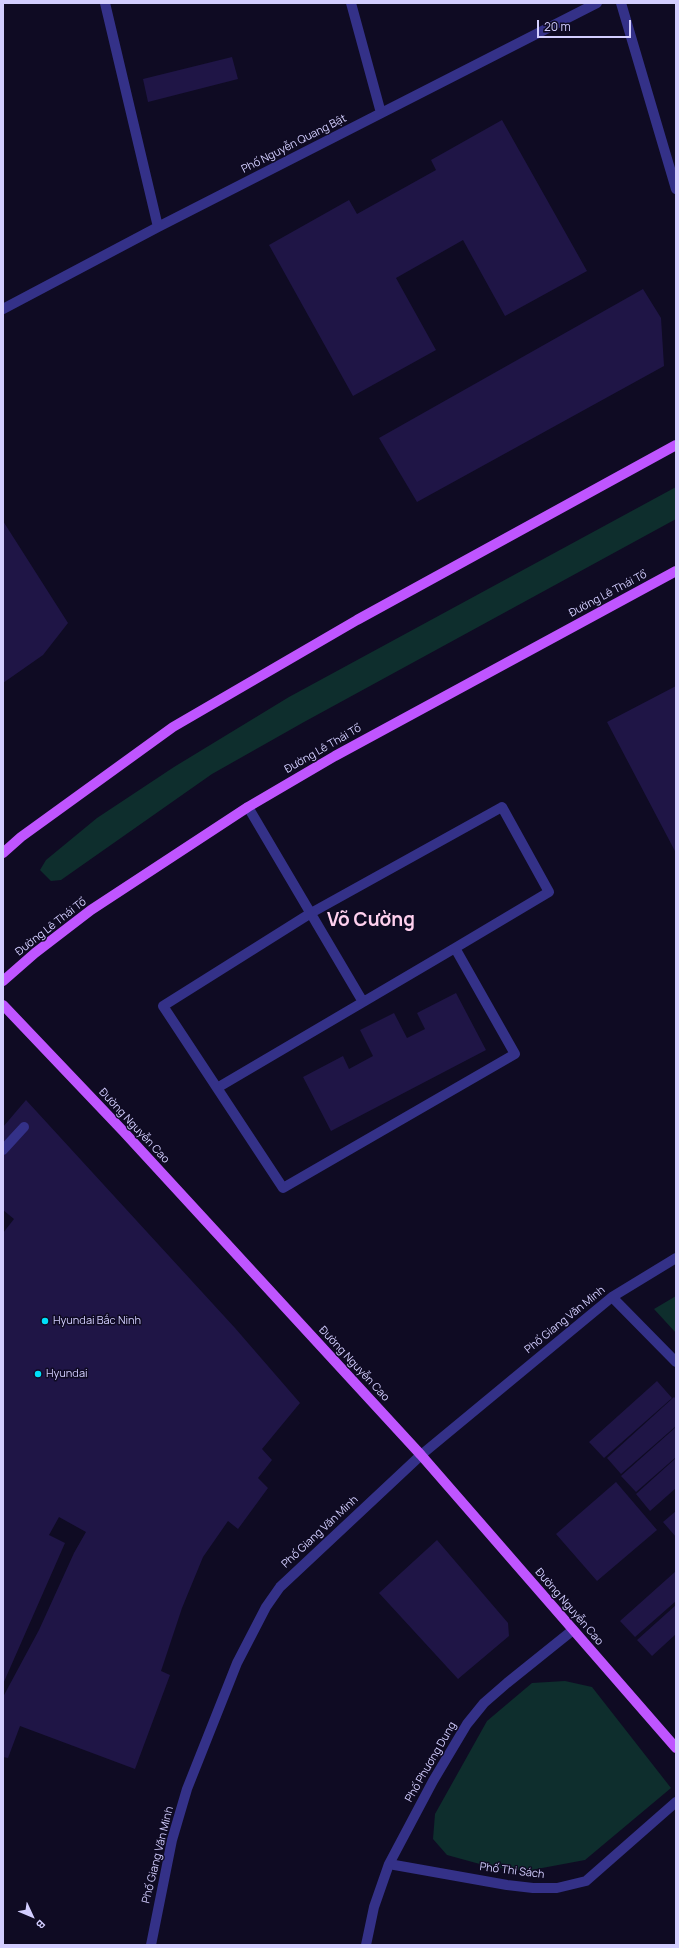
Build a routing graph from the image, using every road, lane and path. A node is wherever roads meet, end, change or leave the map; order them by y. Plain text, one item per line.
1 (104, 3) edge
2 (352, 3) edge
3 (598, 3) edge
4 (621, 3) edge
5 (381, 113) junction
6 (676, 189) edge
7 (158, 226) junction
8 (3, 309) edge
9 (676, 445) edge
10 (676, 571) edge
11 (248, 807) junction
12 (3, 853) edge
13 (311, 913) junction
14 (455, 948) junction
15 (3, 980) edge
16 (363, 1002) junction
17 (3, 1006) edge
18 (217, 1088) junction
19 (24, 1127) dead end
20 (3, 1150) edge
21 (676, 1258) edge
22 (612, 1297) junction
23 (676, 1362) edge
24 (422, 1455) junction
25 (573, 1630) junction
26 (676, 1748) edge
27 (676, 1802) edge
28 (389, 1864) junction
29 (151, 1945) edge
30 (366, 1945) edge

1 - 7 street
2 - 5 street
3 - 5 street, Phố Nguyễn Quang Bật
4 - 6 street
5 - 7 street, Phố Nguyễn Quang Bật
7 - 8 street, Phố Nguyễn Quang Bật
9 - 12 main road
10 - 11 main road, Đường Lê Thái Tổ
11 - 13 street
11 - 15 main road, Đường Lê Thái Tổ
13 - 14 street
13 - 16 street
13 - 18 street
14 - 16 street
14 - 18 street
16 - 18 street
17 - 24 main road, Đường Nguyễn Cao
19 - 20 street
21 - 22 street, Phố Giang Văn Minh
22 - 23 street
22 - 24 street, Phố Giang Văn Minh
24 - 25 main road, Đường Nguyễn Cao
24 - 29 street, Phố Giang Văn Minh
25 - 26 main road, Đường Nguyễn Cao
25 - 28 street, Phố Phương Dung
27 - 28 street, Phố Thi Sách
28 - 30 street, Phố Phương Dung

